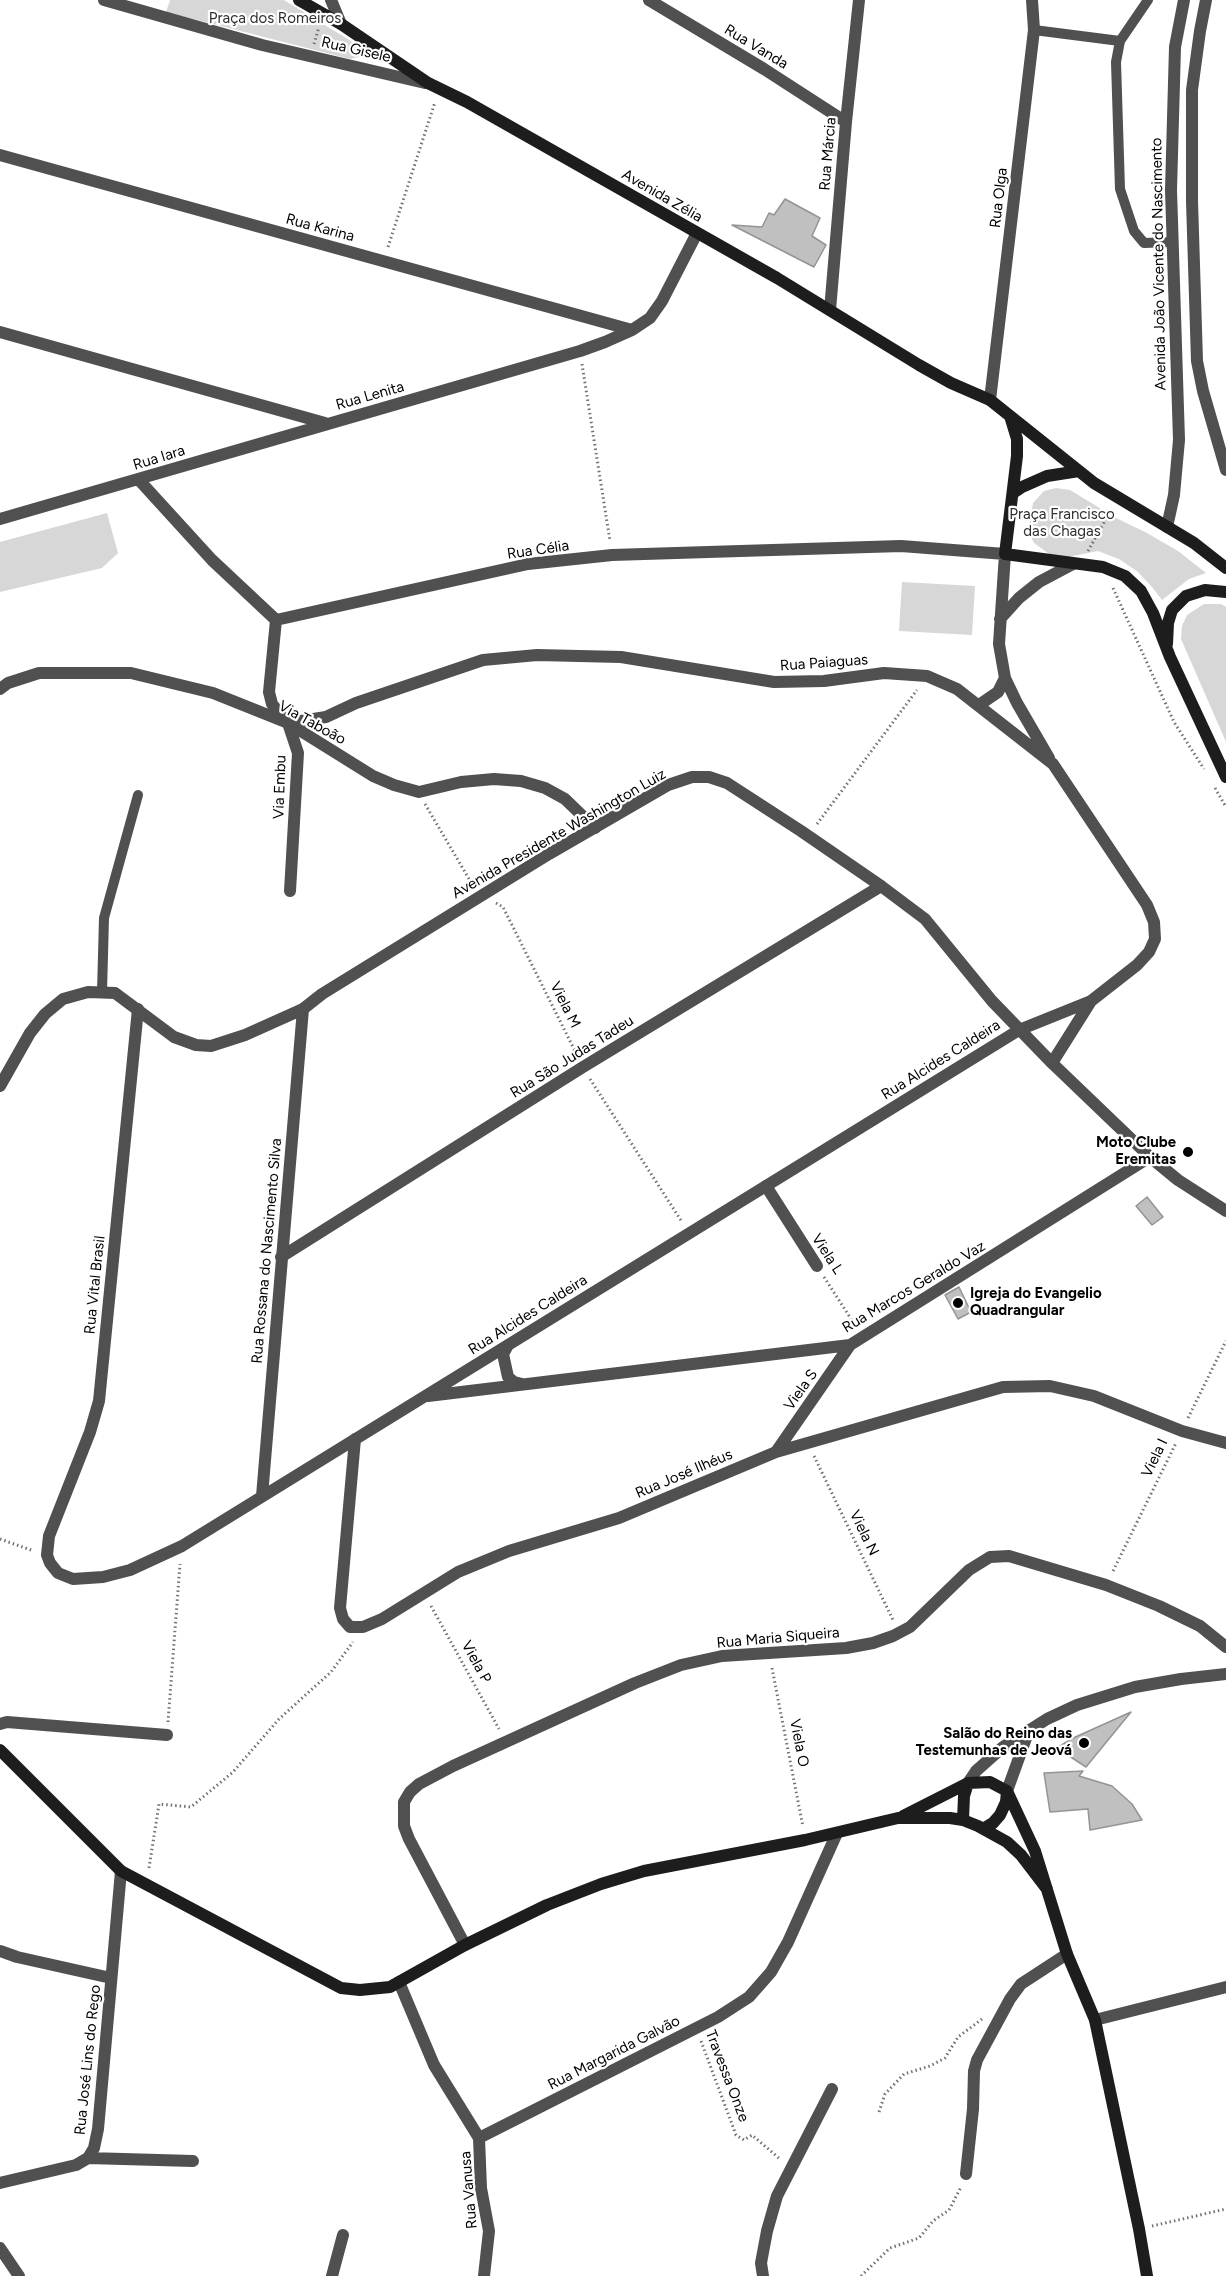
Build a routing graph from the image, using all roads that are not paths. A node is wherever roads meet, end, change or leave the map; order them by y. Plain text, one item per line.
1 (104, 0) edge
2 (299, 0) edge
3 (331, 0) edge
4 (649, 0) edge
5 (859, 0) edge
6 (1032, 0) edge
7 (1148, 0) edge
8 (1184, 0) edge
9 (1206, 0) edge
10 (341, 24) junction
11 (1034, 30) junction
12 (1120, 41) junction
13 (434, 86) junction
14 (846, 122) junction
15 (0, 155) edge
16 (697, 233) junction
17 (1172, 242) junction
18 (830, 310) junction
19 (632, 330) junction
20 (0, 332) edge
21 (990, 399) junction
22 (1010, 416) junction
23 (327, 424) junction
24 (1226, 470) edge
25 (1079, 471) junction
26 (139, 480) junction
27 (1013, 493) junction
28 (0, 519) edge
29 (1167, 527) junction
30 (1005, 554) junction
31 (1073, 564) junction
32 (1224, 566) edge
33 (1226, 591) edge
34 (1000, 619) junction
35 (276, 620) junction
36 (1170, 657) junction
37 (1005, 678) junction
38 (0, 689) edge
39 (979, 705) junction
40 (288, 723) junction
41 (1053, 764) junction
42 (1224, 772) edge
43 (138, 795) dead end
44 (595, 828) junction
45 (881, 886) junction
46 (290, 891) dead end
47 (102, 992) junction
48 (1092, 1001) junction
49 (138, 1009) junction
50 (303, 1009) junction
51 (1019, 1030) junction
52 (1052, 1063) junction
53 (0, 1086) edge
54 (1150, 1157) junction
55 (766, 1186) junction
56 (1226, 1211) edge
57 (281, 1257) junction
58 (817, 1266) road end
59 (508, 1345) junction
60 (850, 1346) junction
61 (523, 1384) junction
62 (424, 1396) junction
63 (355, 1439) junction
64 (1226, 1443) edge
65 (776, 1452) junction
66 (262, 1496) junction
67 (47, 1555) joint
68 (1226, 1647) edge
69 (1226, 1674) edge
70 (0, 1724) edge
71 (1029, 1730) junction
72 (166, 1735) road end
73 (0, 1750) edge
74 (968, 1783) junction
75 (1007, 1791) junction
76 (898, 1818) junction
77 (963, 1820) junction
78 (983, 1828) junction
79 (837, 1833) junction
80 (122, 1871) junction
81 (1047, 1889) junction
82 (465, 1946) junction
83 (0, 1951) edge
84 (1067, 1954) junction
85 (111, 1978) junction
86 (399, 1982) junction
87 (1226, 1987) edge
88 (1095, 2020) junction
89 (832, 2089) dead end
90 (480, 2138) junction
91 (88, 2158) junction
92 (193, 2161) dead end
93 (966, 2174) road end
94 (0, 2183) edge
95 (343, 2235) dead end
96 (0, 2248) edge
97 (19, 2276) edge
98 (332, 2276) edge
99 (484, 2276) edge
100 (763, 2276) edge
101 (1147, 2276) edge

1 - 13 street, Rua Gisele
2 - 10 main road, Avenida Zélia
3 - 10 street
4 - 14 street, Rua Vanda
5 - 14 street, Rua Márcia
6 - 11 street, Rua Olga
7 - 12 lane
8 - 17 street, Avenida João Vicente do Nascimento
9 - 24 street
10 - 13 main road, Avenida Zélia
11 - 12 lane
11 - 21 street, Rua Olga
12 - 17 lane
13 - 16 main road, Avenida Zélia
14 - 18 street, Rua Márcia
15 - 19 street, Rua Karina
16 - 18 main road, Avenida Zélia
16 - 19 street, Rua Lenita
17 - 29 street, Avenida João Vicente do Nascimento
18 - 21 main road, Avenida Zélia
19 - 23 street, Rua Lenita
20 - 23 street, Rua Lenita
21 - 22 main road, Avenida Zélia
22 - 25 main road, Avenida Zélia
22 - 27 main road
23 - 26 street, Rua Iara
25 - 27 main road
25 - 29 main road
26 - 28 street, Rua Iara
26 - 35 street
27 - 30 main road
29 - 32 main road
30 - 31 main road
30 - 34 street
30 - 35 street, Rua Célia
31 - 34 street
31 - 36 main road
33 - 36 main road
34 - 37 street
35 - 40 street, Via Embu
36 - 42 main road
37 - 39 street
37 - 41 street
38 - 40 street, Via Taboão
39 - 40 street, Rua Paiaguas
39 - 41 street, Rua Paiaguas
40 - 44 street, Via Taboão
40 - 46 street, Via Embu
41 - 48 street, Rua Paiaguas
43 - 47 lane
44 - 45 street, Avenida Presidente Washington Luiz
44 - 50 street, Avenida Presidente Washington Luiz
45 - 51 street, Avenida Presidente Washington Luiz
45 - 57 street, Rua São Judas Tadeu
47 - 49 street
47 - 53 street
48 - 51 street, Rua Paiaguas
48 - 52 street, Rua Paiaguas
49 - 50 street, Avenida Presidente Washington Luiz
49 - 67 street, Rua Vital Brasil
50 - 57 street, Rua Rossana do Nascimento Silva
51 - 52 street, Avenida Presidente Washington Luiz
51 - 55 street, Rua Alcides Caldeira
52 - 54 street, Avenida Presidente Washington Luiz
54 - 56 street, Avenida Presidente Washington Luiz
54 - 60 street, Rua Marcos Geraldo Vaz
55 - 58 street, Viela L
55 - 59 street, Rua Alcides Caldeira
57 - 66 street, Rua Rossana do Nascimento Silva
59 - 61 street
59 - 62 street, Rua Alcides Caldeira
60 - 61 street, Rua Marcos Geraldo Vaz
60 - 65 street, Viela S
61 - 62 street, Rua Marcos Geraldo Vaz
62 - 63 street, Rua Alcides Caldeira
63 - 65 street, Rua José Ilhéus
63 - 66 street, Rua Alcides Caldeira
64 - 65 street, Rua José Ilhéus
66 - 67 street, Rua Alcides Caldeira
68 - 82 street, Rua Maria Siqueira
69 - 71 street
70 - 72 street
71 - 74 street
71 - 75 street
73 - 80 main road
74 - 75 main road
74 - 76 main road
74 - 77 main road
75 - 78 main road
75 - 81 main road
76 - 77 main road
76 - 79 main road
77 - 78 main road
78 - 81 main road
79 - 82 main road
79 - 90 street, Rua Margarida Galvão
80 - 85 street, Rua José Lins do Rego
80 - 86 main road
81 - 84 main road
82 - 86 main road
83 - 85 street
84 - 88 main road
84 - 93 street
85 - 91 street, Rua José Lins do Rego
86 - 90 street
87 - 88 street
88 - 101 main road
89 - 100 street
90 - 99 street, Rua Vanusa
91 - 92 street
91 - 94 street, Rua José Lins do Rego
95 - 98 street
96 - 97 street

